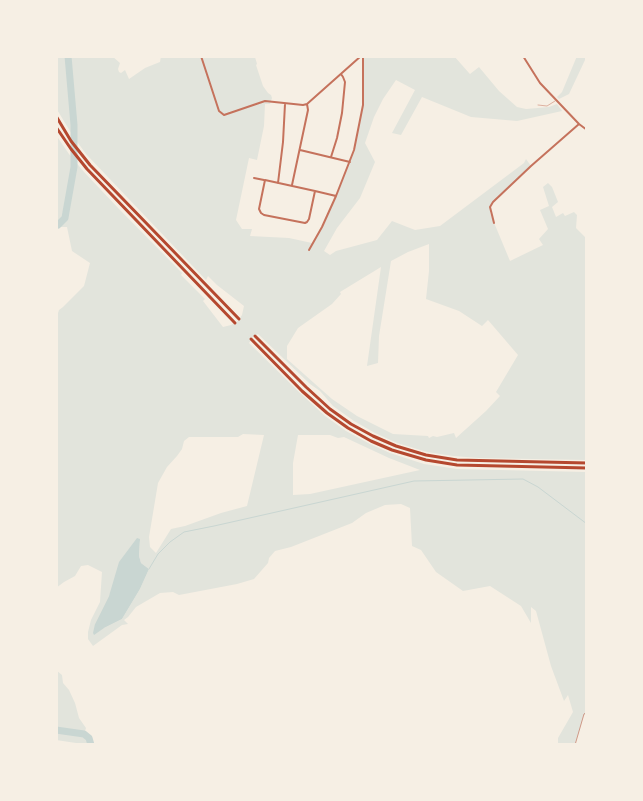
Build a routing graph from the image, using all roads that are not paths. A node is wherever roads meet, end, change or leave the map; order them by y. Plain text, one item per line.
1 (201, 56) edge
2 (362, 56) edge
3 (523, 56) edge
4 (341, 74) junction
5 (556, 100) junction
6 (285, 104) junction
7 (307, 104) junction
8 (538, 104) dead end
9 (56, 116) edge
10 (579, 124) junction
11 (56, 127) edge
12 (587, 130) edge
13 (56, 142) edge
14 (300, 150) junction
15 (331, 157) junction
16 (350, 162) junction
17 (56, 165) edge
18 (254, 178) dead end
19 (265, 180) junction
20 (278, 183) junction
21 (292, 186) junction
22 (315, 191) junction
23 (336, 196) junction
24 (494, 223) dead end
25 (308, 250) dead end
26 (239, 319) dead end
27 (235, 323) dead end
28 (255, 336) dead end
29 (251, 340) dead end
30 (587, 463) edge
31 (587, 468) edge

1 - 6 street
2 - 4 street
2 - 16 street
3 - 5 street
4 - 7 street
4 - 15 street
5 - 8 lane
5 - 10 street
6 - 7 street
6 - 20 street
7 - 14 street
9 - 26 highway
10 - 12 street
10 - 24 street
11 - 27 highway
13 - 17 street
14 - 15 street
14 - 21 street
15 - 16 street
16 - 23 street
18 - 19 street
19 - 20 street
19 - 22 street
20 - 21 street
21 - 22 street
22 - 23 street
23 - 25 street
28 - 30 highway
29 - 31 highway

